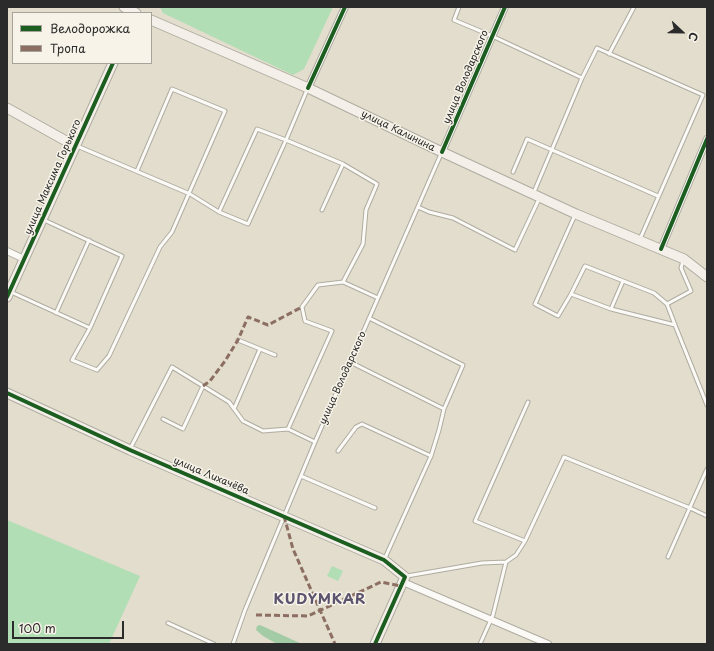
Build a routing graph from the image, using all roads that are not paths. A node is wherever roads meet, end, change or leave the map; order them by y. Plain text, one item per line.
1 (124, 7) edge
2 (345, 7) edge
3 (459, 7) edge
4 (505, 7) edge
5 (634, 7) edge
6 (133, 12) edge
7 (152, 20) edge
8 (492, 36) junction
9 (609, 54) junction
10 (113, 64) edge
11 (582, 78) junction
12 (308, 88) junction
13 (703, 95) junction
14 (707, 96) edge
15 (7, 108) edge
16 (707, 139) edge
17 (286, 140) junction
18 (75, 146) junction
19 (552, 150) junction
20 (442, 152) junction
21 (343, 164) junction
22 (137, 171) junction
23 (513, 172) dead end
24 (190, 194) junction
25 (537, 196) junction
26 (658, 196) junction
27 (418, 207) junction
28 (322, 210) dead end
29 (219, 212) junction
30 (576, 214) junction
31 (42, 219) junction
32 (640, 239) junction
33 (89, 240) junction
34 (661, 249) junction
35 (7, 251) edge
36 (24, 259) junction
37 (684, 259) junction
38 (707, 278) edge
39 (623, 281) junction
40 (343, 282) junction
41 (8, 294) edge
42 (571, 294) junction
43 (378, 298) junction
44 (667, 304) junction
45 (611, 309) junction
46 (56, 313) junction
47 (369, 318) junction
48 (675, 325) junction
49 (90, 328) junction
50 (238, 340) dead end
51 (260, 349) junction
52 (275, 355) dead end
53 (350, 362) junction
54 (203, 386) junction
55 (7, 393) edge
56 (528, 402) dead end
57 (707, 405) edge
58 (234, 409) junction
59 (444, 409) junction
60 (163, 419) dead end
61 (288, 429) junction
62 (315, 442) junction
63 (130, 450) junction
64 (338, 451) dead end
65 (431, 456) junction
66 (707, 469) edge
67 (301, 476) junction
68 (376, 508) dead end
69 (690, 508) junction
70 (284, 516) junction
71 (707, 516) edge
72 (525, 541) junction
73 (668, 557) dead end
74 (384, 560) junction
75 (506, 562) junction
76 (404, 579) junction
77 (491, 619) junction
78 (168, 623) dead end
79 (214, 644) edge
80 (232, 644) edge
81 (375, 644) edge
82 (480, 644) edge
83 (548, 644) edge

1 - 6 street
2 - 12 street
3 - 8 lane
4 - 8 street, улица Володарского
5 - 9 lane
7 - 12 street, улица Калинина
8 - 11 lane
8 - 20 street, улица Володарского
9 - 11 lane
9 - 13 lane
10 - 18 street, улица Максима Горького
11 - 19 lane
12 - 17 lane
12 - 20 street, улица Калинина
13 - 14 lane
13 - 26 lane
15 - 18 street
16 - 34 street
17 - 21 lane
17 - 29 lane
17 - 29 lane
18 - 22 lane
18 - 31 street, улица Максима Горького
19 - 23 lane
19 - 25 lane
19 - 26 lane
20 - 25 street, улица Калинина
20 - 27 lane, улица Володарского
21 - 28 lane
21 - 40 lane
22 - 24 lane
22 - 24 lane
24 - 29 lane
24 - 49 lane
25 - 27 lane
25 - 30 street, улица Калинина
26 - 32 lane
27 - 43 lane, улица Володарского
30 - 32 street, улица Калинина
30 - 42 lane
31 - 33 lane
31 - 36 street, улица Максима Горького
32 - 34 street, улица Калинина
33 - 46 lane
33 - 49 lane
34 - 37 street, улица Калинина
35 - 36 street
36 - 41 street, улица Максима Горького
37 - 38 street, улица Калинина
37 - 44 lane
39 - 42 lane
39 - 44 lane
39 - 45 lane
40 - 43 lane
40 - 61 lane
41 - 46 lane
42 - 45 lane
43 - 47 lane, улица Володарского
44 - 48 lane
45 - 48 lane
46 - 49 lane
47 - 53 lane, улица Володарского
47 - 59 lane
48 - 57 lane
50 - 51 lane
51 - 52 lane
51 - 58 lane
53 - 59 lane
53 - 62 lane, улица Володарского
54 - 58 lane
54 - 60 lane
54 - 63 lane
55 - 63 street, улица Лихачёва
56 - 72 lane
58 - 61 lane
59 - 65 lane
61 - 62 lane
62 - 67 lane, улица Володарского
63 - 70 street, улица Лихачёва
64 - 65 lane
65 - 74 lane
66 - 69 lane
67 - 68 lane
67 - 70 lane, улица Володарского
69 - 71 lane
69 - 72 lane
69 - 73 lane
70 - 74 street, улица Лихачёва
70 - 80 lane, улица Володарского
72 - 75 lane
74 - 76 street, улица Лихачёва
75 - 76 lane
75 - 77 lane
76 - 77 street, улица Лихачёва
76 - 81 street
77 - 82 lane
77 - 83 street, улица Лихачёва
78 - 79 lane

